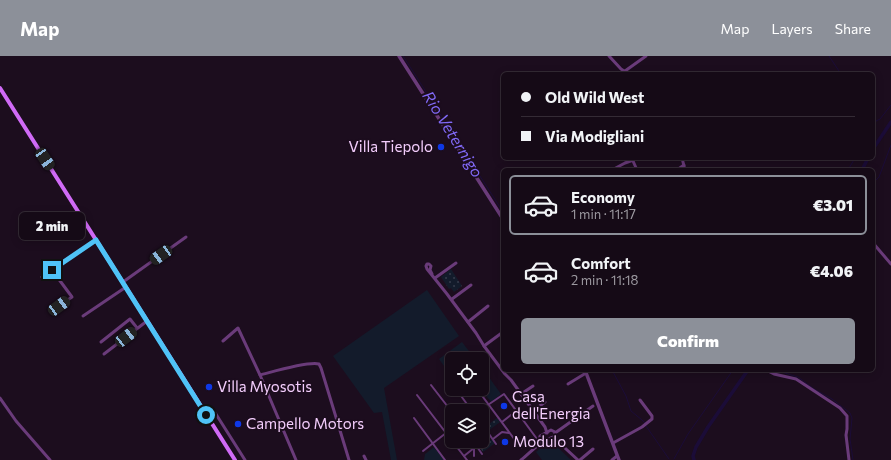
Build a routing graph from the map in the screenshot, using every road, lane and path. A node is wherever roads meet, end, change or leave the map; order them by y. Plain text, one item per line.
1 (399, 56) edge
2 (609, 56) edge
3 (646, 56) edge
4 (624, 71) joint
5 (0, 88) edge
6 (683, 160) edge
7 (632, 161) joint
8 (684, 165) junction
9 (616, 168) edge
10 (636, 168) edge
11 (680, 168) edge
12 (685, 168) edge
13 (501, 216) edge
14 (186, 237) dead end
15 (96, 240) junction
16 (875, 245) edge
17 (456, 263) dead end
18 (891, 264) edge
19 (52, 270) junction
20 (432, 274) dead end
21 (42, 277) dead end
22 (435, 278) junction
23 (123, 282) junction
24 (471, 285) dead end
25 (126, 287) junction
26 (452, 299) junction
27 (59, 306) dead end
28 (488, 306) dead end
29 (83, 316) dead end
30 (147, 321) junction
31 (468, 322) junction
32 (137, 328) junction
33 (501, 333) edge
34 (223, 341) dead end
35 (101, 342) dead end
36 (484, 346) junction
37 (104, 354) dead end
38 (501, 366) edge
39 (505, 372) edge
40 (584, 372) edge
41 (585, 372) edge
42 (770, 372) edge
43 (260, 375) junction
44 (568, 384) dead end
45 (431, 385) dead end
46 (533, 386) dead end
47 (521, 394) junction
48 (417, 395) dead end
49 (482, 396) edge
50 (0, 398) edge
51 (640, 400) dead end
52 (545, 402) dead end
53 (446, 404) edge
54 (488, 404) joint
55 (489, 405) edge
56 (592, 406) dead end
57 (214, 411) dead end
58 (533, 411) junction
59 (516, 412) junction
60 (414, 418) dead end
61 (502, 422) junction
62 (445, 432) edge
63 (548, 432) junction
64 (510, 433) junction
65 (555, 433) junction
66 (445, 434) edge
67 (489, 434) edge
68 (553, 437) junction
69 (493, 439) junction
70 (539, 439) junction
71 (543, 442) junction
72 (433, 443) junction
73 (496, 444) dead end
74 (613, 444) junction
75 (538, 445) junction
76 (458, 448) edge
77 (477, 448) edge
78 (521, 448) dead end
79 (593, 449) dead end
80 (423, 450) dead end
81 (482, 454) dead end
82 (464, 456) junction
83 (474, 456) dead end
84 (618, 458) edge
85 (50, 460) edge
86 (235, 460) edge
87 (245, 460) edge
88 (296, 460) edge
89 (349, 460) edge
90 (445, 460) edge
91 (467, 460) edge
92 (521, 460) edge
93 (579, 460) edge
94 (612, 460) edge
95 (849, 460) edge

1 - 13 street
2 - 4 street
3 - 4 street
5 - 15 main road
6 - 8 street
7 - 9 street
7 - 10 street
8 - 11 street
8 - 12 street
14 - 23 street
15 - 19 street
15 - 23 main road
16 - 18 street
17 - 22 street
19 - 21 street
19 - 27 street
20 - 22 street
22 - 26 street
23 - 25 main road
24 - 26 street
25 - 29 street
25 - 30 main road
26 - 31 street
28 - 31 street
30 - 32 street
30 - 86 main road
31 - 36 street
32 - 35 street
32 - 37 street
33 - 36 street
34 - 43 street
36 - 38 street
39 - 47 street
40 - 44 street
41 - 74 street
42 - 95 street
43 - 88 street
43 - 89 street
45 - 53 street
46 - 47 street
47 - 58 street
48 - 62 street
49 - 54 street
50 - 85 street
51 - 74 street
52 - 58 street
54 - 59 street
55 - 61 street
56 - 65 street
57 - 87 street
58 - 63 street
59 - 61 street
59 - 70 street
60 - 72 street
61 - 64 street
63 - 65 street
63 - 70 street
64 - 69 street
64 - 78 street
65 - 68 street
66 - 72 street
67 - 69 street
68 - 71 street
68 - 93 street
69 - 73 street
70 - 71 street
70 - 75 street
71 - 75 street
72 - 80 street
72 - 90 street
74 - 84 street
75 - 92 street
76 - 82 street
77 - 81 street
79 - 93 street
82 - 83 street
82 - 91 street
84 - 94 street

